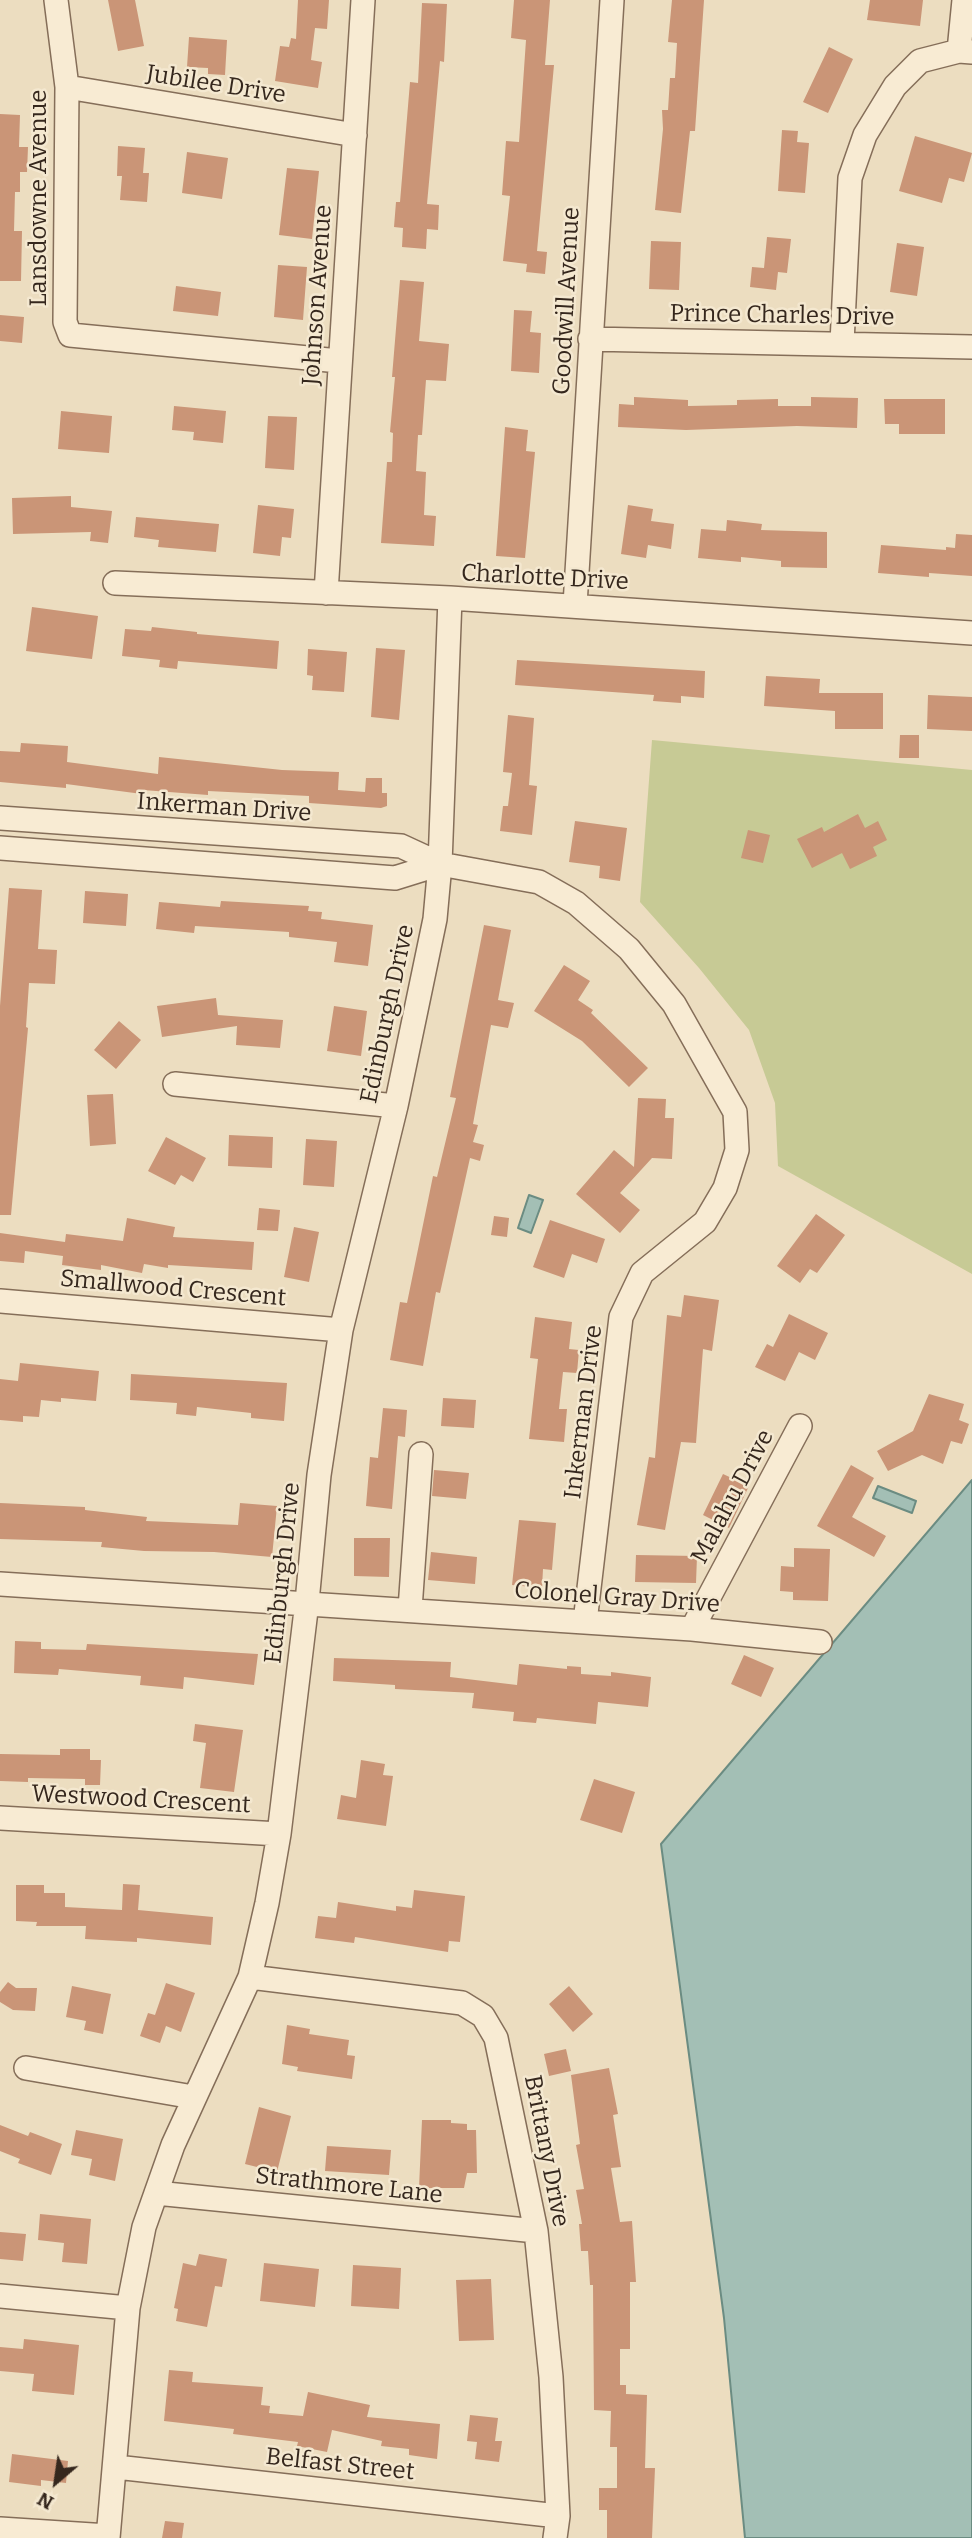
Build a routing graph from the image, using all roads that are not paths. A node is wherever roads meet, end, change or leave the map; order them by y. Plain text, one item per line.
1 (55, 0) edge
2 (363, 0) edge
3 (612, 0) edge
4 (964, 0) edge
5 (966, 51) edge
6 (67, 87) junction
7 (355, 135) junction
8 (590, 338) junction
9 (842, 343) junction
10 (972, 347) edge
11 (339, 361) junction
12 (115, 583) dead end
13 (326, 593) junction
14 (450, 598) junction
15 (575, 605) junction
16 (972, 633) edge
17 (0, 818) edge
18 (0, 848) edge
19 (440, 864) junction
20 (175, 1084) dead end
21 (396, 1106) junction
22 (0, 1301) edge
23 (341, 1329) junction
24 (800, 1426) dead end
25 (421, 1454) dead end
26 (0, 1584) edge
27 (307, 1602) junction
28 (410, 1609) junction
29 (585, 1622) junction
30 (692, 1629) junction
31 (820, 1642) dead end
32 (0, 1818) edge
33 (279, 1834) junction
34 (250, 1977) junction
35 (26, 2068) dead end
36 (193, 2098) junction
37 (156, 2193) junction
38 (536, 2231) junction
39 (0, 2296) edge
40 (128, 2308) junction
41 (116, 2467) junction
42 (556, 2527) edge
43 (0, 2529) edge
44 (108, 2537) edge

1 - 6 street, Lansdowne Avenue
2 - 7 street, Johnson Avenue
3 - 8 street, Goodwill Avenue
4 - 5 street
5 - 9 street
6 - 7 street, Jubilee Drive
6 - 11 street, Lansdowne Avenue
7 - 11 street, Johnson Avenue
8 - 9 street, Prince Charles Drive
8 - 15 street, Goodwill Avenue
9 - 10 street, Prince Charles Drive
11 - 13 street, Johnson Avenue
12 - 13 street, Charlotte Drive
13 - 14 street, Charlotte Drive
14 - 15 street, Charlotte Drive
14 - 19 street, Edinburgh Drive
15 - 16 street, Charlotte Drive
17 - 19 street, Inkerman Drive
18 - 19 street, Inkerman Drive
19 - 21 street, Edinburgh Drive
19 - 29 street, Inkerman Drive
20 - 21 street
21 - 23 street, Edinburgh Drive
22 - 23 street, Smallwood Crescent
23 - 27 street, Edinburgh Drive
24 - 30 street, Malahu Drive
25 - 28 street
26 - 27 street, Colonel Gray Drive
27 - 28 street, Colonel Gray Drive
27 - 33 street, Edinburgh Drive
28 - 29 street, Colonel Gray Drive
29 - 30 street, Colonel Gray Drive
30 - 31 street, Colonel Gray Drive
32 - 33 street, Westwood Crescent
33 - 34 street, Edinburgh Drive
34 - 36 street, Edinburgh Drive
34 - 38 street, Brittany Drive
35 - 36 street
36 - 37 street, Edinburgh Drive
37 - 38 street, Strathmore Lane
37 - 40 street, Edinburgh Drive
38 - 42 street, Brittany Drive
39 - 40 street
40 - 41 street, Edinburgh Drive
41 - 42 street, Belfast Street
41 - 44 street, Edinburgh Drive
43 - 44 street

